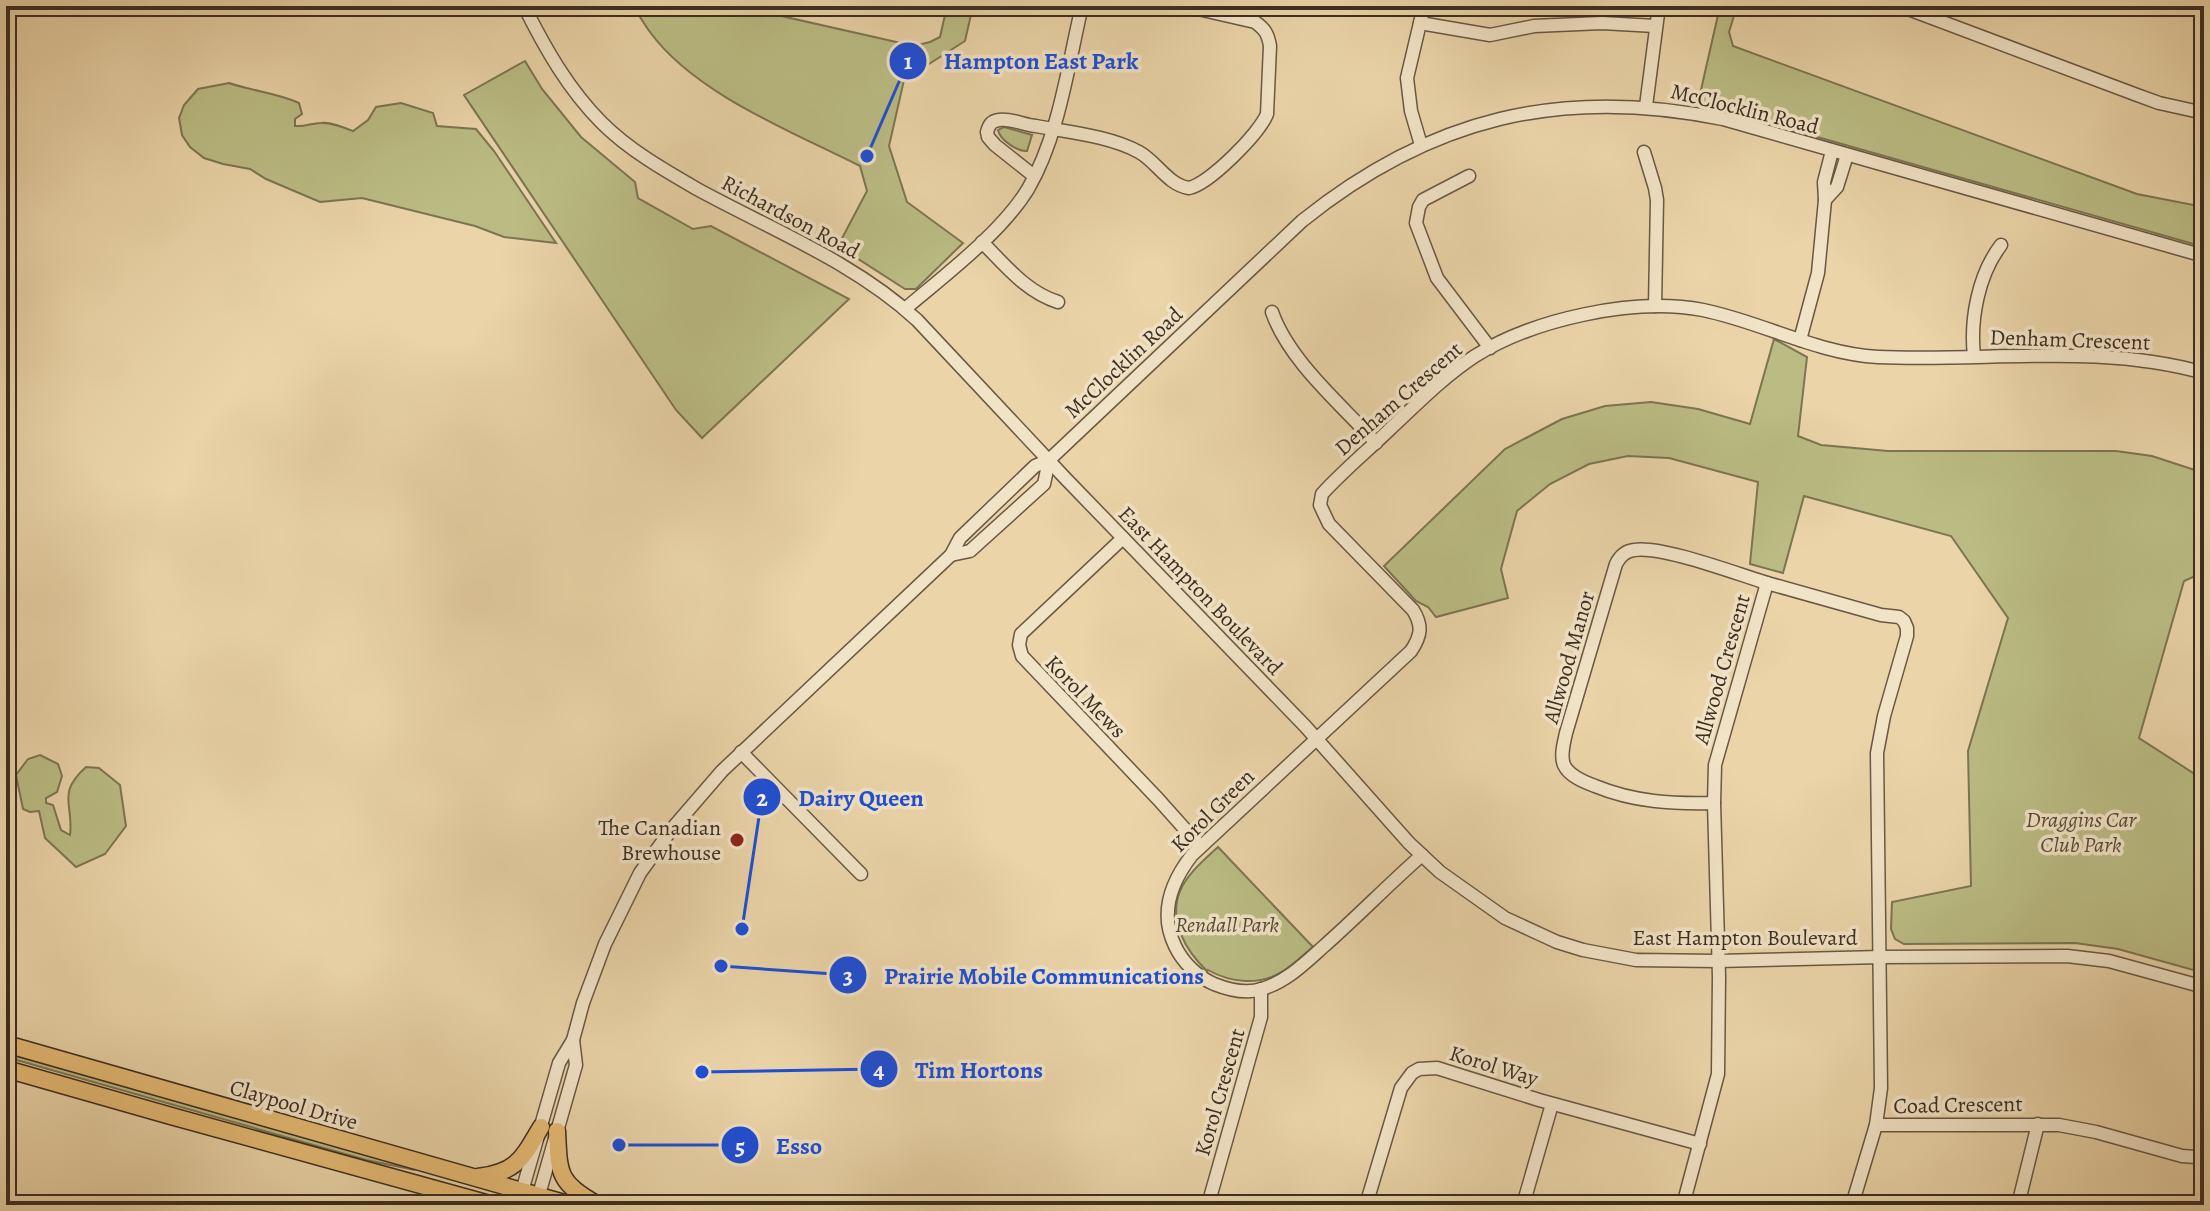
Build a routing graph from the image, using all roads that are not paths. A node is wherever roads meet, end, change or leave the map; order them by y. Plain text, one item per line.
1 (524, 6) edge
2 (1082, 6) edge
3 (1185, 6) edge
4 (1424, 6) edge
5 (1659, 6) edge
6 (1900, 6) edge
7 (1420, 23) junction
8 (1655, 26) junction
9 (1646, 106) junction
10 (2204, 113) edge
11 (1052, 128) junction
12 (1421, 145) junction
13 (1832, 151) junction
14 (1644, 152) dead end
15 (1847, 155) junction
16 (1034, 176) junction
17 (1469, 176) dead end
18 (1825, 200) junction
19 (982, 242) junction
20 (2001, 245) dead end
21 (2204, 256) edge
22 (1058, 302) dead end
23 (1655, 306) junction
24 (905, 309) junction
25 (1272, 312) dead end
26 (1800, 340) junction
27 (1490, 348) junction
28 (1974, 356) junction
29 (2204, 373) edge
30 (1376, 443) junction
31 (1049, 460) junction
32 (1123, 538) junction
33 (951, 555) junction
34 (1767, 583) junction
35 (1316, 739) junction
36 (741, 752) junction
37 (1714, 803) junction
38 (1200, 846) junction
39 (1422, 855) junction
40 (861, 874) dead end
41 (1881, 957) junction
42 (1718, 961) junction
43 (2204, 987) edge
44 (1261, 989) junction
45 (6, 1044) edge
46 (6, 1069) edge
47 (1552, 1104) junction
48 (2038, 1124) junction
49 (1876, 1125) junction
50 (549, 1129) junction
51 (1700, 1144) junction
52 (2204, 1154) edge
53 (470, 1177) junction
54 (520, 1198) edge
55 (538, 1200) edge
56 (493, 1205) edge
57 (571, 1205) edge
58 (598, 1205) edge
59 (1208, 1205) edge
60 (1366, 1205) edge
61 (1523, 1205) edge
62 (1683, 1205) edge
63 (1852, 1205) edge
64 (2018, 1205) edge

1 - 24 street, Richardson Road
2 - 11 street
3 - 11 street
4 - 7 street
5 - 8 street
6 - 10 street
7 - 8 street
7 - 12 street
8 - 9 street
9 - 12 street, McClocklin Road
9 - 13 street, McClocklin Road
11 - 16 street
11 - 16 street
12 - 31 street, McClocklin Road
13 - 15 street, McClocklin Road
13 - 18 street
14 - 23 street
15 - 18 street
15 - 21 street, McClocklin Road
16 - 19 street
17 - 27 street
18 - 26 street
19 - 22 street
19 - 24 street
20 - 28 street
23 - 26 street, Denham Crescent
23 - 27 street, Denham Crescent
24 - 31 street, Richardson Road
25 - 30 street
26 - 28 street, Denham Crescent
27 - 30 street, Denham Crescent
28 - 29 street, Denham Crescent
30 - 35 street, Denham Crescent
31 - 32 street, East Hampton Boulevard
31 - 33 street, McClocklin Road
31 - 33 street, McClocklin Road
32 - 35 street, East Hampton Boulevard
32 - 38 street, Korol Mews
33 - 36 street, McClocklin Road
34 - 37 street, Allwood Crescent
34 - 37 street, Allwood Manor
34 - 41 street, Allwood Crescent
35 - 38 street, Korol Green
35 - 39 street, East Hampton Boulevard
36 - 40 street
36 - 50 street, McClocklin Road
37 - 42 street, Allwood Crescent
38 - 44 street, Korol Green
39 - 42 street, East Hampton Boulevard
39 - 44 street
41 - 42 street, East Hampton Boulevard
41 - 43 street, East Hampton Boulevard
41 - 49 street, Coad Crescent
42 - 51 street
44 - 59 street, Korol Crescent
45 - 53 main road, Claypool Drive
46 - 56 main road, Claypool Drive
47 - 51 street, Korol Way
47 - 60 street, Korol Way
47 - 61 street
48 - 49 street, Coad Crescent
48 - 52 street, Coad Crescent
48 - 64 street
49 - 63 street
50 - 53 main road
50 - 54 street, McClocklin Road
50 - 55 street, McClocklin Road
50 - 58 main road
51 - 62 street
53 - 54 main road, Claypool Drive
54 - 55 main road, Claypool Drive
55 - 57 main road, Claypool Drive

